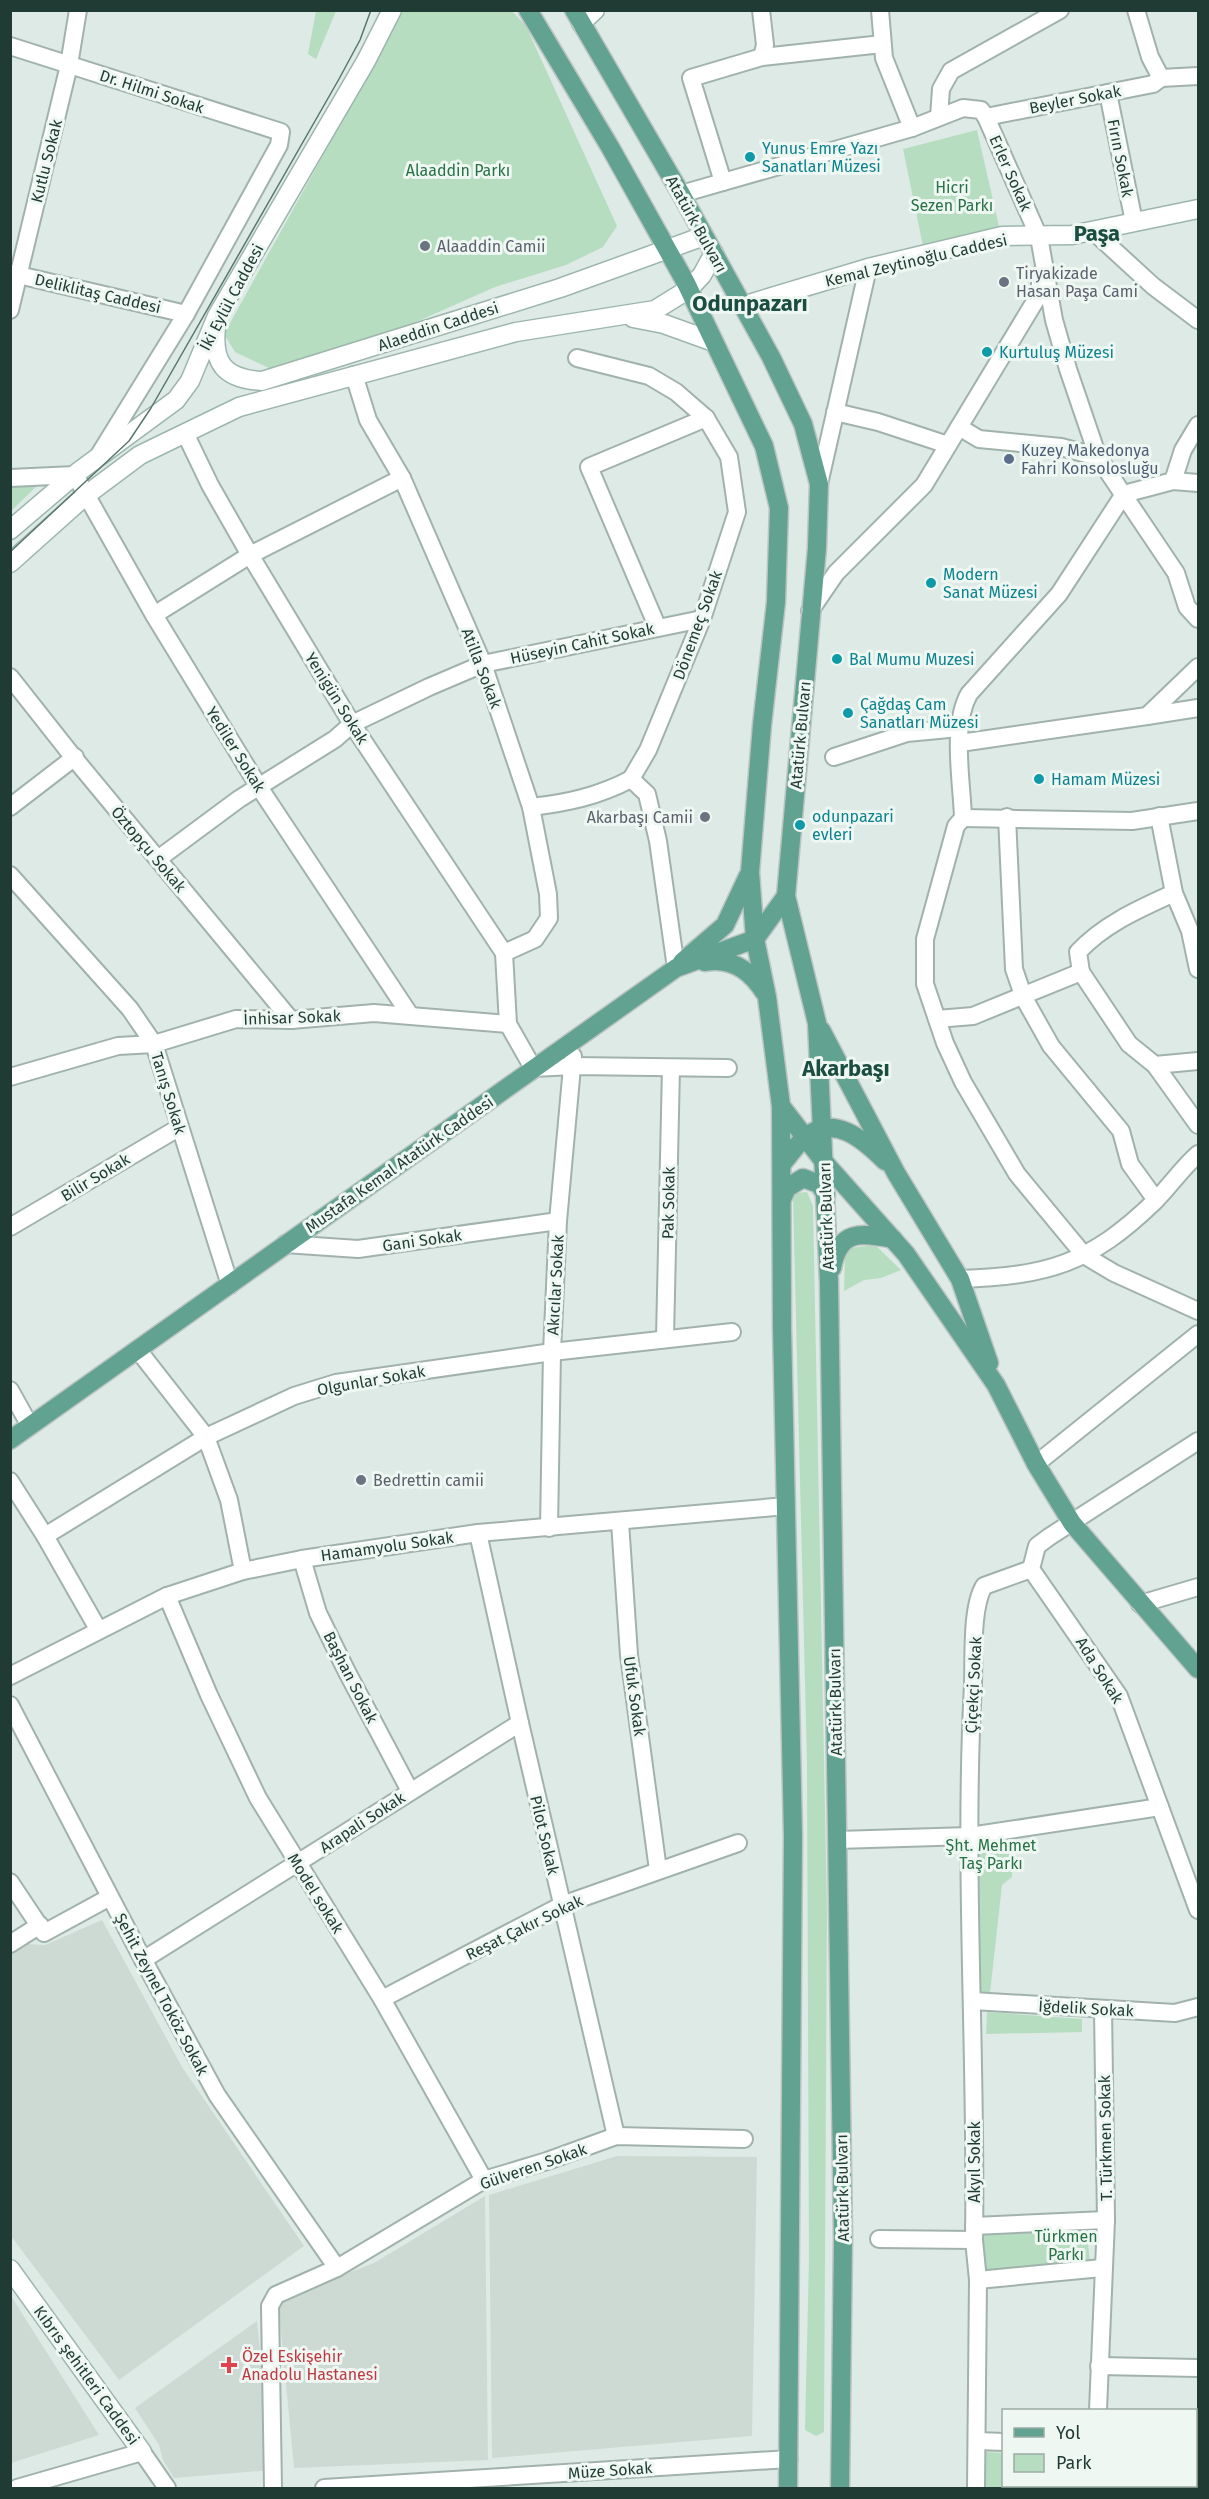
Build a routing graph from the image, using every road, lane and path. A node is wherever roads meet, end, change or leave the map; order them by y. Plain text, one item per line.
1 (78, 10) edge
2 (392, 10) edge
3 (528, 10) edge
4 (595, 10) edge
5 (761, 10) edge
6 (880, 10) edge
7 (1060, 10) edge
8 (1136, 10) edge
9 (577, 16) edge
10 (882, 45) junction
11 (10, 46) edge
12 (762, 57) junction
13 (69, 65) junction
14 (1198, 76) edge
15 (1161, 78) junction
16 (1108, 93) junction
17 (983, 114) junction
18 (939, 117) junction
19 (912, 128) junction
20 (723, 182) junction
21 (681, 194) junction
22 (1198, 209) edge
23 (1134, 222) junction
24 (1093, 231) junction
25 (704, 236) junction
26 (1039, 237) junction
27 (667, 250) junction
28 (714, 253) junction
29 (868, 268) junction
30 (14, 274) edge
31 (689, 289) junction
32 (742, 306) junction
33 (10, 310) edge
34 (186, 314) junction
35 (217, 316) junction
36 (620, 316) junction
37 (1198, 320) edge
38 (714, 342) junction
39 (577, 358) dead end
40 (354, 375) junction
41 (836, 412) junction
42 (706, 418) junction
43 (1198, 425) edge
44 (959, 427) junction
45 (185, 433) junction
46 (948, 445) junction
47 (1098, 457) junction
48 (98, 458) junction
49 (75, 475) junction
50 (10, 478) edge
51 (402, 478) junction
52 (1173, 482) junction
53 (1198, 483) edge
54 (819, 484) junction
55 (1124, 494) junction
56 (85, 495) junction
57 (10, 530) edge
58 (250, 555) junction
59 (10, 563) edge
60 (810, 611) junction
61 (154, 615) junction
62 (1198, 618) edge
63 (702, 619) junction
64 (657, 626) junction
65 (483, 664) junction
66 (1198, 667) edge
67 (10, 677) edge
68 (1198, 708) edge
69 (1147, 716) junction
70 (352, 724) junction
71 (960, 736) junction
72 (834, 757) dead end
73 (75, 758) junction
74 (631, 779) junction
75 (259, 787) junction
76 (10, 807) edge
77 (531, 807) junction
78 (1198, 811) edge
79 (1158, 816) junction
80 (1007, 817) junction
81 (963, 818) junction
82 (158, 859) junction
83 (750, 872) junction
84 (10, 875) edge
85 (1174, 893) junction
86 (786, 896) junction
87 (1194, 931) edge
88 (755, 939) junction
89 (504, 953) junction
90 (676, 968) junction
91 (1198, 969) edge
92 (1081, 972) junction
93 (767, 997) junction
94 (1024, 998) junction
95 (410, 1015) junction
96 (937, 1019) junction
97 (291, 1020) junction
98 (818, 1023) junction
99 (508, 1024) junction
100 (572, 1043) junction
101 (154, 1044) junction
102 (1198, 1061) edge
103 (1155, 1065) junction
104 (574, 1066) junction
105 (533, 1068) junction
106 (671, 1068) junction
107 (728, 1068) dead end
108 (10, 1077) edge
109 (781, 1106) junction
110 (1198, 1125) edge
111 (180, 1127) junction
112 (823, 1130) junction
113 (805, 1138) junction
114 (1198, 1154) edge
115 (825, 1163) junction
116 (782, 1164) junction
117 (896, 1173) junction
118 (826, 1195) junction
119 (782, 1199) junction
120 (1156, 1200) junction
121 (558, 1221) junction
122 (10, 1227) edge
123 (893, 1239) junction
124 (285, 1244) junction
125 (1084, 1255) junction
126 (960, 1279) junction
127 (829, 1282) junction
128 (230, 1285) junction
129 (1198, 1311) edge
130 (732, 1332) dead end
131 (1198, 1334) edge
132 (665, 1338) junction
133 (138, 1350) junction
134 (552, 1352) junction
135 (996, 1385) junction
136 (10, 1390) edge
137 (30, 1426) junction
138 (207, 1437) junction
139 (10, 1440) edge
140 (1198, 1441) edge
141 (1036, 1464) junction
142 (10, 1481) edge
143 (786, 1506) junction
144 (620, 1522) junction
145 (1072, 1523) junction
146 (549, 1528) junction
147 (478, 1533) junction
148 (45, 1536) junction
149 (302, 1559) junction
150 (1031, 1569) junction
151 (243, 1571) junction
152 (1198, 1587) edge
153 (167, 1596) junction
154 (1140, 1604) junction
155 (98, 1629) junction
156 (1198, 1669) edge
157 (10, 1676) edge
158 (10, 1706) edge
159 (520, 1724) junction
160 (410, 1791) junction
161 (1160, 1807) junction
162 (970, 1836) junction
163 (837, 1840) junction
164 (738, 1843) dead end
165 (297, 1863) junction
166 (658, 1870) junction
167 (10, 1882) edge
168 (110, 1897) junction
169 (562, 1905) junction
170 (1198, 1910) edge
171 (40, 1925) junction
172 (10, 1944) edge
173 (143, 1960) junction
174 (382, 1999) junction
175 (973, 2001) junction
176 (1103, 2009) junction
177 (1197, 2010) edge
178 (616, 2136) junction
179 (744, 2139) dead end
180 (484, 2180) junction
181 (1106, 2220) junction
182 (974, 2233) junction
183 (879, 2239) dead end
184 (337, 2268) junction
185 (1102, 2268) junction
186 (10, 2269) edge
187 (978, 2280) junction
188 (1099, 2366) junction
189 (1198, 2368) edge
190 (1098, 2409) edge
191 (977, 2442) junction
192 (1002, 2442) edge
193 (141, 2452) junction
194 (789, 2458) junction
195 (16, 2488) edge
196 (167, 2488) edge
197 (273, 2488) edge
198 (324, 2488) edge
199 (788, 2488) edge
200 (840, 2488) edge
201 (976, 2488) edge

1 - 13 street, Kutlu Sokak
2 - 35 main road, İki Eylül Caddesi
3 - 27 main road
4 - 9 main road
5 - 12 street
6 - 10 street
7 - 18 street
8 - 15 street
9 - 21 main road, Atatürk Bulvarı
10 - 12 street
10 - 19 street
11 - 13 street, Dr. Hilmi Sokak
12 - 20 street
13 - 30 street, Kutlu Sokak
13 - 34 street, Dr. Hilmi Sokak
14 - 15 street, Beyler Sokak
15 - 16 street, Beyler Sokak
16 - 17 street, Beyler Sokak
16 - 23 street, Fırın Sokak
17 - 18 street, Beyler Sokak
17 - 26 street, Erler Sokak
18 - 19 street, Beyler Sokak
19 - 20 street, Beyler Sokak
20 - 21 street, Beyler Sokak
21 - 25 main road, Atatürk Bulvarı
22 - 23 main road, Kemal Zeytinoğlu Caddesi
23 - 24 main road, Kemal Zeytinoğlu Caddesi
24 - 26 main road, Kemal Zeytinoğlu Caddesi
24 - 37 street
25 - 27 main road, Alaeddin Caddesi
25 - 28 main road, Atatürk Bulvarı
26 - 29 main road, Kemal Zeytinoğlu Caddesi
26 - 44 street
26 - 47 street
27 - 31 main road
27 - 35 main road, Alaeddin Caddesi
28 - 31 main road
28 - 32 main road, Atatürk Bulvarı
29 - 32 main road, Kemal Zeytinoğlu Caddesi
29 - 41 street
30 - 33 street, Kutlu Sokak
30 - 34 street, Deliklitaş Caddesi
31 - 36 main road, Alaeddin Caddesi
31 - 38 main road
32 - 54 main road, Atatürk Bulvarı
34 - 48 street
35 - 48 main road, İki Eylül Caddesi
36 - 38 main road
36 - 40 main road, Alaeddin Caddesi
38 - 83 main road
39 - 42 street, Dönemeç Sokak
40 - 45 main road, Alaeddin Caddesi
40 - 51 street, Atilla Sokak
41 - 46 street
41 - 54 street
42 - 63 street, Dönemeç Sokak
42 - 64 street
43 - 52 street
44 - 46 street
44 - 47 street
45 - 56 main road
45 - 58 street, Yenigün Sokak
46 - 60 street
47 - 55 street
48 - 49 main road, İki Eylül Caddesi
49 - 50 street
49 - 56 street, Yediler Sokak
49 - 57 main road, İki Eylül Caddesi
51 - 58 street
51 - 65 street, Atilla Sokak
52 - 53 street
52 - 55 street
54 - 60 main road, Atatürk Bulvarı
55 - 62 street
55 - 71 street
56 - 59 main road
56 - 61 street, Yediler Sokak
58 - 61 street
58 - 70 street, Yenigün Sokak
60 - 86 main road, Atatürk Bulvarı
61 - 75 street, Yediler Sokak
63 - 64 street, Hüseyin Cahit Sokak
63 - 74 street, Dönemeç Sokak
64 - 65 street, Hüseyin Cahit Sokak
65 - 70 street, Hüseyin Cahit Sokak
65 - 77 street, Atilla Sokak
66 - 69 street
67 - 73 street, Öztopçu Sokak
68 - 69 street
69 - 71 street
70 - 75 street, Hüseyin Cahit Sokak
70 - 89 street, Yenigün Sokak
71 - 72 street
71 - 81 street
73 - 76 street
73 - 82 street, Öztopçu Sokak
74 - 77 street
74 - 90 street
75 - 82 street, Hüseyin Cahit Sokak
75 - 95 street, Yediler Sokak
77 - 89 street, Atilla Sokak
78 - 79 street
79 - 80 street
79 - 85 street
80 - 81 street
80 - 94 street
81 - 96 street
82 - 97 street, Öztopçu Sokak
83 - 88 main road
83 - 90 main road
84 - 101 street, Tanış Sokak
85 - 87 street
85 - 92 street
86 - 88 main road
86 - 98 main road, Atatürk Bulvarı
87 - 91 street
88 - 90 main road, Mustafa Kemal Atatürk Caddesi
88 - 93 main road
89 - 99 street
90 - 93 main road
90 - 100 main road, Mustafa Kemal Atatürk Caddesi
92 - 94 street
92 - 103 street
93 - 109 main road
94 - 96 street
94 - 120 street
95 - 97 street, İnhisar Sokak
95 - 99 street, İnhisar Sokak
96 - 125 street
97 - 101 street, İnhisar Sokak
98 - 112 main road, Atatürk Bulvarı
98 - 117 main road
99 - 105 street
100 - 104 street, Akıcılar Sokak
100 - 105 main road, Mustafa Kemal Atatürk Caddesi
101 - 108 street, İnhisar Sokak
101 - 111 street, Tanış Sokak
102 - 103 street
103 - 110 street
104 - 105 street
104 - 106 street
104 - 121 street, Akıcılar Sokak
105 - 124 main road, Mustafa Kemal Atatürk Caddesi
106 - 107 street
106 - 132 street, Pak Sokak
109 - 113 main road
109 - 116 main road
111 - 122 street, Bilir Sokak
111 - 128 street, Tanış Sokak
112 - 113 main road
112 - 115 main road, Atatürk Bulvarı
112 - 117 main road
113 - 115 main road
113 - 116 main road
114 - 120 street
115 - 118 main road, Atatürk Bulvarı
115 - 123 main road
116 - 119 main road
117 - 126 main road
118 - 119 main road
118 - 127 main road, Atatürk Bulvarı
119 - 143 main road
120 - 125 street
121 - 124 street, Gani Sokak
121 - 134 street, Akıcılar Sokak
123 - 127 main road
123 - 135 main road
124 - 128 main road, Mustafa Kemal Atatürk Caddesi
125 - 126 street
125 - 129 street
126 - 135 main road
127 - 163 main road, Atatürk Bulvarı
128 - 133 main road, Mustafa Kemal Atatürk Caddesi
130 - 132 street, Olgunlar Sokak
131 - 141 street
132 - 134 street, Olgunlar Sokak
133 - 137 main road, Mustafa Kemal Atatürk Caddesi
133 - 138 street
134 - 138 street, Olgunlar Sokak
134 - 146 street, Akıcılar Sokak
135 - 141 main road
136 - 137 street
137 - 139 main road, Mustafa Kemal Atatürk Caddesi
138 - 148 street, Olgunlar Sokak
138 - 151 street
140 - 145 street
141 - 145 main road
142 - 148 street
143 - 144 street, Hamamyolu Sokak
143 - 194 main road
144 - 146 street, Hamamyolu Sokak
144 - 166 street, Ufuk Sokak
145 - 150 street
145 - 154 main road
146 - 147 street, Hamamyolu Sokak
147 - 149 street, Hamamyolu Sokak
147 - 159 street, Pilot Sokak
148 - 155 street
149 - 151 street, Hamamyolu Sokak
149 - 160 street, Başhan Sokak
150 - 161 street, Ada Sokak
150 - 162 street, Çiçekçi Sokak
151 - 153 street, Hamamyolu Sokak
152 - 154 street
153 - 155 street, Hamamyolu Sokak
153 - 165 street, Model sokak
154 - 156 main road
155 - 157 street, Hamamyolu Sokak
158 - 168 street, Şehit Zeynel Toköz Sokak
159 - 160 street, Arapali Sokak
159 - 169 street, Pilot Sokak
160 - 165 street, Arapali Sokak
161 - 162 street
161 - 170 street, Ada Sokak
162 - 163 street
162 - 175 street, Akyıl Sokak
163 - 200 main road, Atatürk Bulvarı
164 - 166 street, Reşat Çakır Sokak
165 - 173 street, Arapali Sokak
165 - 174 street, Model sokak
166 - 169 street, Reşat Çakır Sokak
167 - 171 street
168 - 171 street
168 - 173 street, Şehit Zeynel Toköz Sokak
169 - 174 street, Reşat Çakır Sokak
169 - 178 street, Pilot Sokak
171 - 172 street
173 - 184 street, Şehit Zeynel Toköz Sokak
174 - 180 street, Model sokak
175 - 176 street, İğdelik Sokak
175 - 182 street, Akyıl Sokak
176 - 177 street, İğdelik Sokak
176 - 181 street, T. Türkmen Sokak
178 - 179 street, Gülveren Sokak
178 - 180 street, Gülveren Sokak
180 - 184 street, Gülveren Sokak
181 - 182 street
181 - 185 street, T. Türkmen Sokak
182 - 183 street
182 - 187 street, Akyıl Sokak
184 - 197 street, Gülveren Sokak
185 - 187 street
185 - 188 street, T. Türkmen Sokak
186 - 193 main road, Kıbrıs şehitleri Caddesi
187 - 191 street, Akyıl Sokak
188 - 189 street
188 - 190 street, T. Türkmen Sokak
191 - 192 street
191 - 201 street, Akyıl Sokak
193 - 195 street
193 - 196 street
194 - 198 street, Müze Sokak
194 - 199 main road

